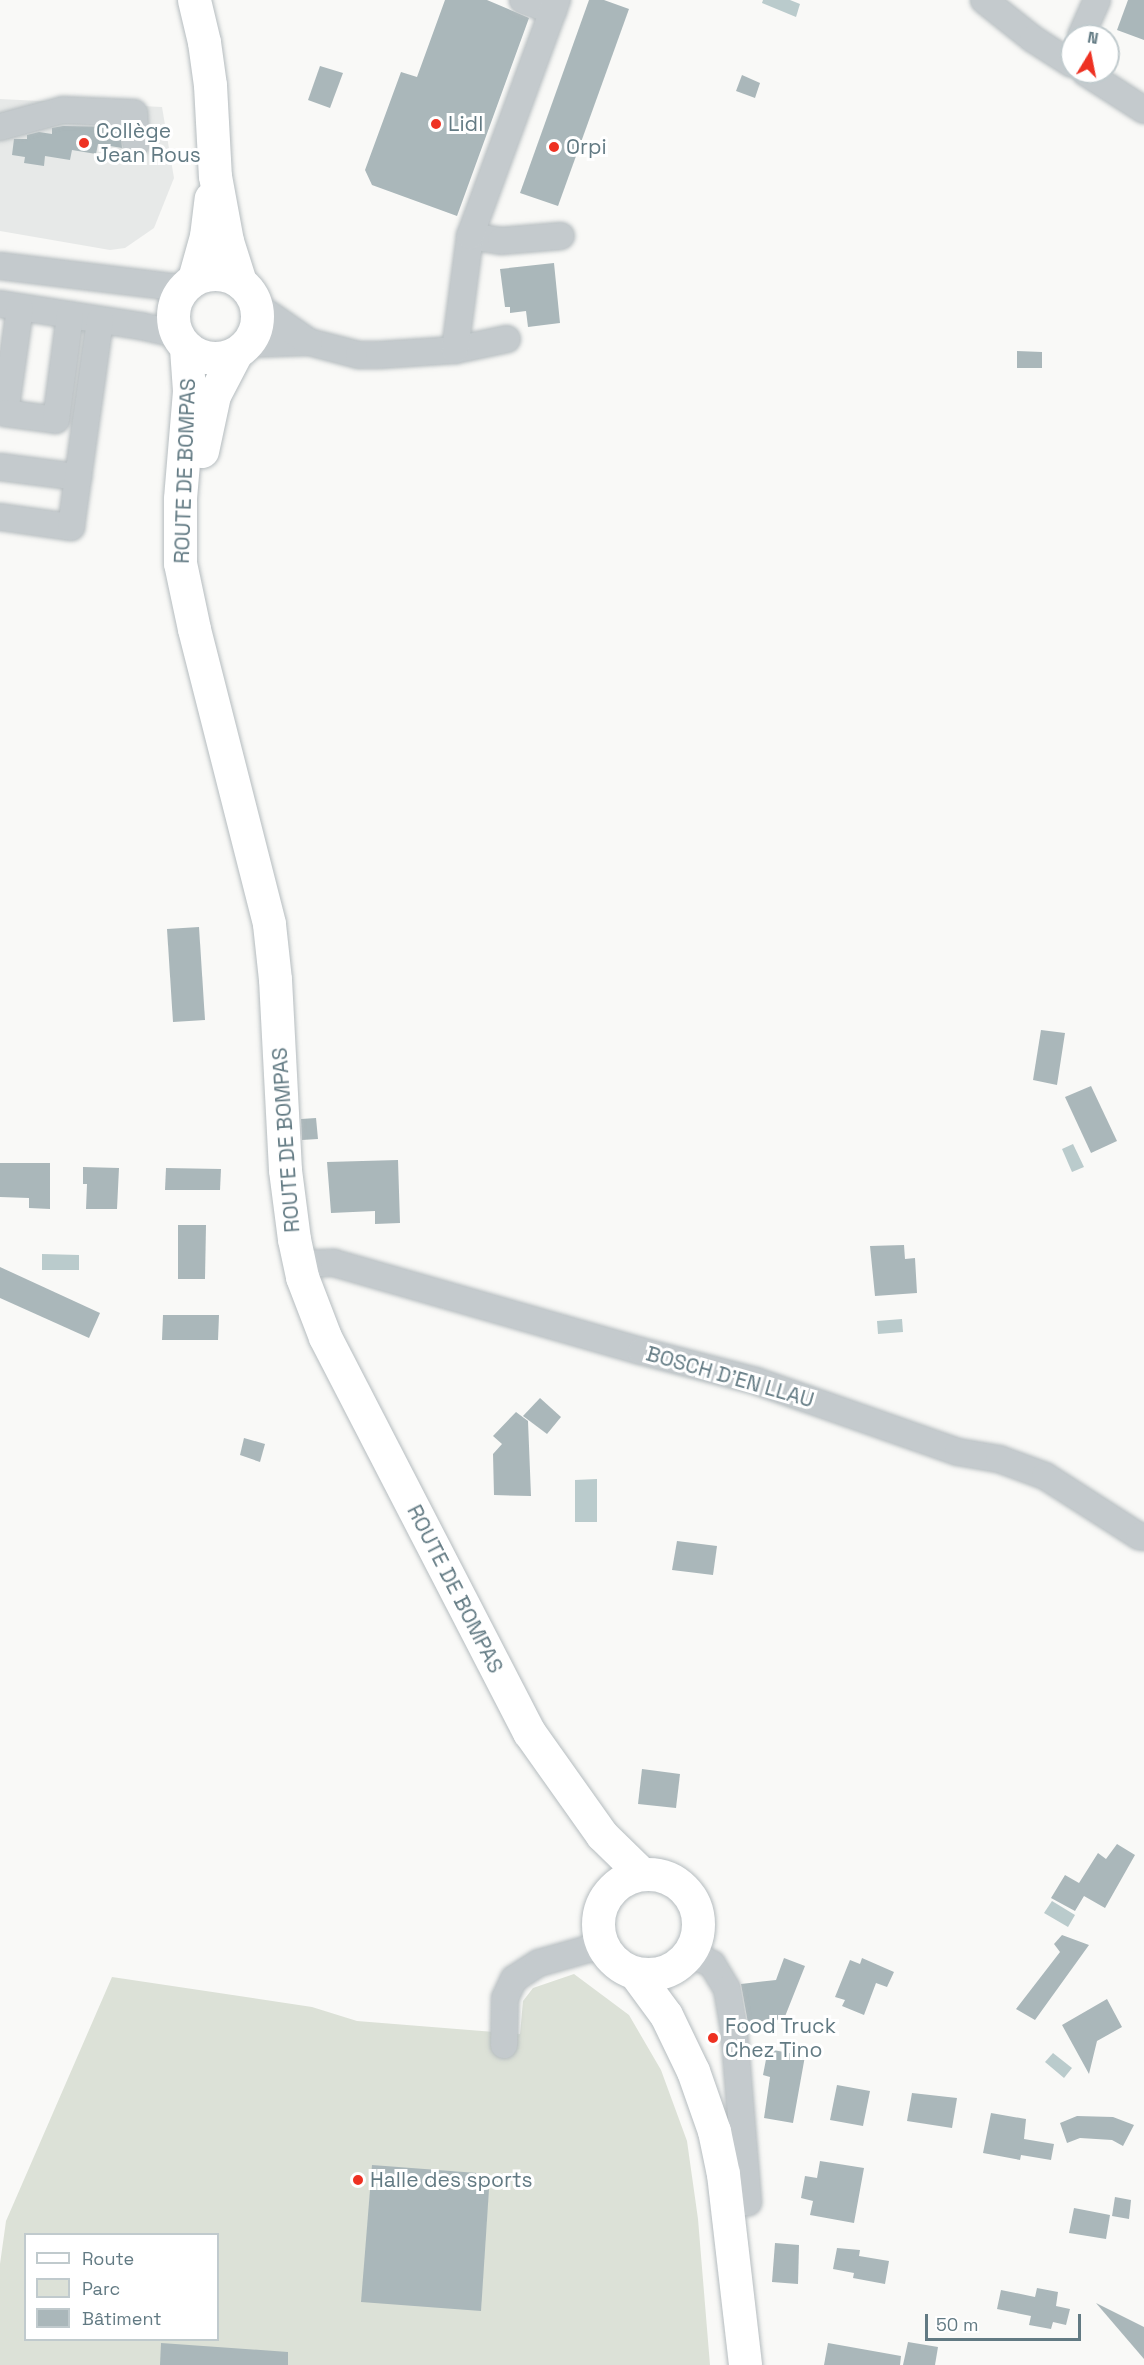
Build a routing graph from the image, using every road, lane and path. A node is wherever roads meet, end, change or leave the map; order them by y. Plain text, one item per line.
1 (194, 0) edge
2 (523, 0) edge
3 (984, 0) edge
4 (1096, 0) edge
5 (555, 5) edge
6 (1087, 24) edge
7 (1060, 55) edge
8 (1105, 84) edge
9 (1144, 110) edge
10 (0, 127) edge
11 (136, 143) dead end
12 (215, 176) junction
13 (470, 236) junction
14 (561, 236) dead end
15 (0, 266) edge
16 (189, 283) junction
17 (248, 293) junction
18 (10, 306) edge
19 (70, 315) junction
20 (100, 320) junction
21 (507, 339) dead end
22 (181, 341) junction
23 (309, 342) junction
24 (242, 348) junction
25 (455, 350) junction
26 (0, 428) edge
27 (83, 440) junction
28 (0, 467) edge
29 (78, 477) junction
30 (0, 517) edge
31 (194, 629) junction
32 (299, 1264) junction
33 (1144, 1537) edge
34 (602, 1835) junction
35 (641, 1874) junction
36 (613, 1887) junction
37 (602, 1945) junction
38 (679, 1962) junction
39 (635, 1973) junction
40 (666, 2015) junction
41 (504, 2045) dead end
42 (748, 2202) dead end
43 (745, 2365) edge

1 - 12 main road
2 - 5 street
3 - 7 street
4 - 6 street
5 - 13 street
8 - 9 street
10 - 11 street
12 - 16 main road
12 - 17 main road
13 - 14 street
13 - 25 street
15 - 16 street
16 - 17 main road
16 - 22 main road
17 - 23 street
17 - 24 main road
18 - 19 street
18 - 19 street
19 - 20 street
20 - 22 street
20 - 27 street
21 - 25 street
22 - 24 main road
22 - 31 main road, ROUTE DE BOMPAS
23 - 24 street
23 - 25 street
24 - 31 main road, ROUTE DE BOMPAS
26 - 27 street
27 - 29 street
28 - 29 street
29 - 30 street
31 - 32 main road, ROUTE DE BOMPAS
32 - 33 street, BOSCH D'EN LLAU
32 - 34 main road, ROUTE DE BOMPAS
34 - 35 main road, ROUTE DE BOMPAS
34 - 36 main road, ROUTE DE BOMPAS
35 - 36 main road
35 - 38 main road
36 - 37 main road
37 - 39 main road
37 - 41 street
38 - 39 main road
38 - 40 main road
38 - 42 street
39 - 40 main road
40 - 43 main road

